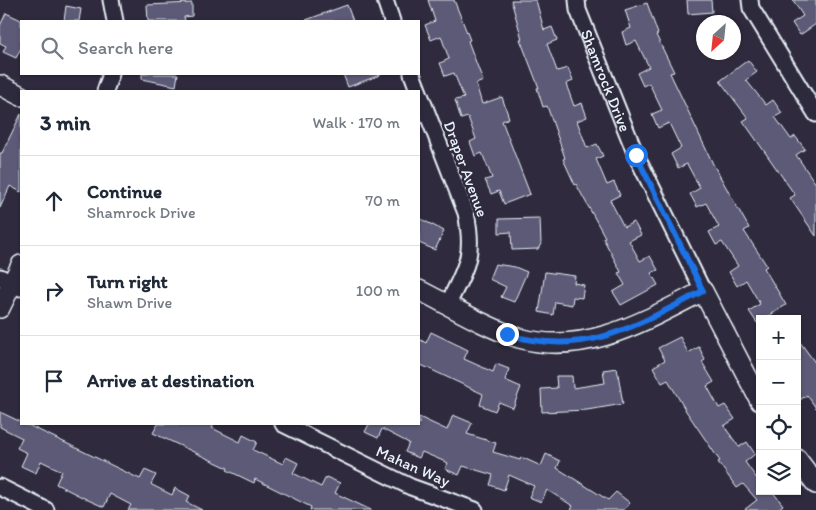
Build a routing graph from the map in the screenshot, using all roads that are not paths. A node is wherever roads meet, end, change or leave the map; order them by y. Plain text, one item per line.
1 (111, 0) edge
2 (385, 0) edge
3 (577, 0) edge
4 (750, 0) edge
5 (115, 20) edge
6 (392, 20) edge
7 (111, 75) edge
8 (412, 75) edge
9 (0, 85) edge
10 (105, 90) edge
11 (418, 90) edge
12 (20, 95) edge
13 (420, 95) edge
14 (816, 114) edge
15 (20, 267) edge
16 (11, 283) edge
17 (420, 290) edge
18 (703, 291) junction
19 (448, 304) junction
20 (0, 308) edge
21 (756, 394) edge
22 (285, 425) edge
23 (801, 464) edge
24 (816, 484) edge
25 (0, 487) edge
26 (46, 510) edge
27 (475, 510) edge

1 - 5 street
2 - 6 street
3 - 18 street, Shamrock Drive
4 - 14 street
7 - 10 street
8 - 11 street, Draper Avenue
9 - 12 street
13 - 19 street, Draper Avenue
15 - 16 street
16 - 20 street
17 - 19 street
18 - 19 street
18 - 21 street, Shamrock Drive
22 - 27 street, Mahan Way
23 - 24 street
25 - 26 street

